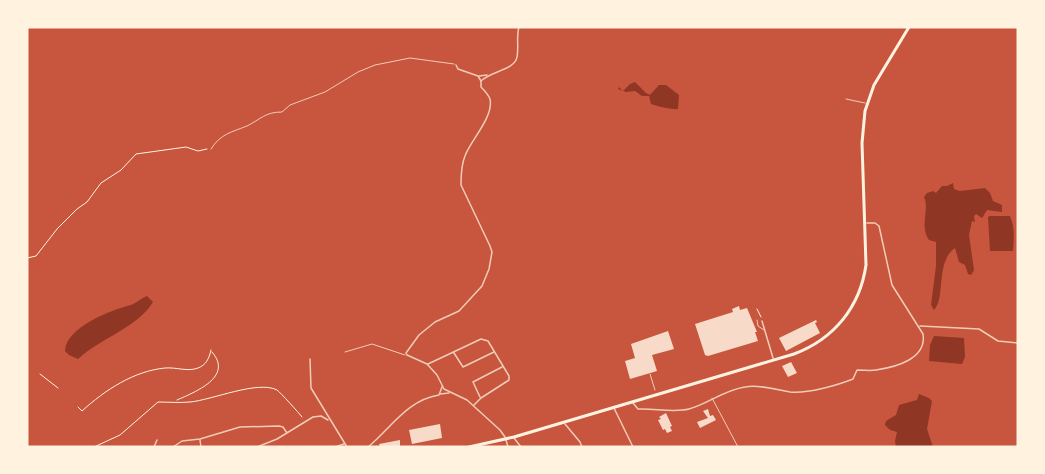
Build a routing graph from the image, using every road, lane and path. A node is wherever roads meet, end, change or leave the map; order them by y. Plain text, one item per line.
1 (519, 27) edge
2 (909, 27) edge
3 (456, 65) joint
4 (487, 75) junction
5 (478, 76) junction
6 (481, 81) junction
7 (846, 99) dead end
8 (867, 103) junction
9 (212, 149) joint
10 (866, 223) junction
11 (27, 258) edge
12 (757, 309) dead end
13 (762, 321) junction
14 (919, 326) junction
15 (765, 330) junction
16 (1018, 344) edge
17 (345, 352) dead end
18 (453, 352) junction
19 (494, 352) junction
20 (407, 355) junction
21 (310, 359) dead end
22 (774, 360) junction
23 (427, 364) junction
24 (503, 367) junction
25 (39, 374) dead end
26 (650, 374) dead end
27 (442, 386) junction
28 (58, 388) dead end
29 (655, 390) dead end
30 (449, 393) junction
31 (439, 395) junction
32 (481, 398) junction
33 (712, 398) junction
34 (642, 399) junction
35 (174, 402) junction
36 (633, 402) junction
37 (474, 406) junction
38 (78, 407) dead end
39 (614, 408) junction
40 (641, 409) junction
41 (305, 421) junction
42 (331, 422) junction
43 (563, 423) junction
44 (287, 433) junction
45 (514, 437) junction
46 (200, 439) junction
47 (157, 440) dead end
48 (506, 440) junction
49 (345, 443) junction
50 (266, 445) edge
51 (94, 447) edge
52 (154, 447) edge
53 (173, 447) edge
54 (201, 447) edge
55 (257, 447) edge
56 (335, 447) edge
57 (347, 447) edge
58 (368, 447) edge
59 (469, 447) edge
60 (508, 447) edge
61 (521, 447) edge
62 (582, 447) edge
63 (633, 447) edge
64 (738, 447) edge

1 - 4 street
2 - 8 main road
3 - 5 street
3 - 9 street
4 - 5 street
4 - 6 street
5 - 6 street
6 - 20 street
7 - 8 street
8 - 10 main road
9 - 11 path
10 - 14 street
10 - 22 main road
12 - 13 path
13 - 15 street
13 - 15 street
14 - 16 street
14 - 33 street
15 - 22 street
17 - 20 street
18 - 19 street
18 - 19 street
18 - 23 street
19 - 24 street
20 - 23 street
21 - 42 street
22 - 34 main road
23 - 27 street
24 - 32 street
24 - 32 street
25 - 28 path
26 - 29 street
27 - 30 street
27 - 31 street
30 - 31 street
30 - 37 street
31 - 58 street
32 - 37 street
33 - 40 street
33 - 64 street
34 - 36 main road
34 - 40 street
35 - 38 path
35 - 41 path
35 - 51 path
36 - 39 main road
36 - 40 street
37 - 48 street
39 - 43 main road
39 - 63 street
41 - 42 street
41 - 44 street
42 - 49 street
43 - 45 main road
43 - 62 street
44 - 46 street
44 - 50 street
45 - 48 main road
45 - 61 street
46 - 53 street
46 - 54 street
47 - 52 street
48 - 59 main road
48 - 60 street
49 - 56 street
49 - 57 street
50 - 55 street

